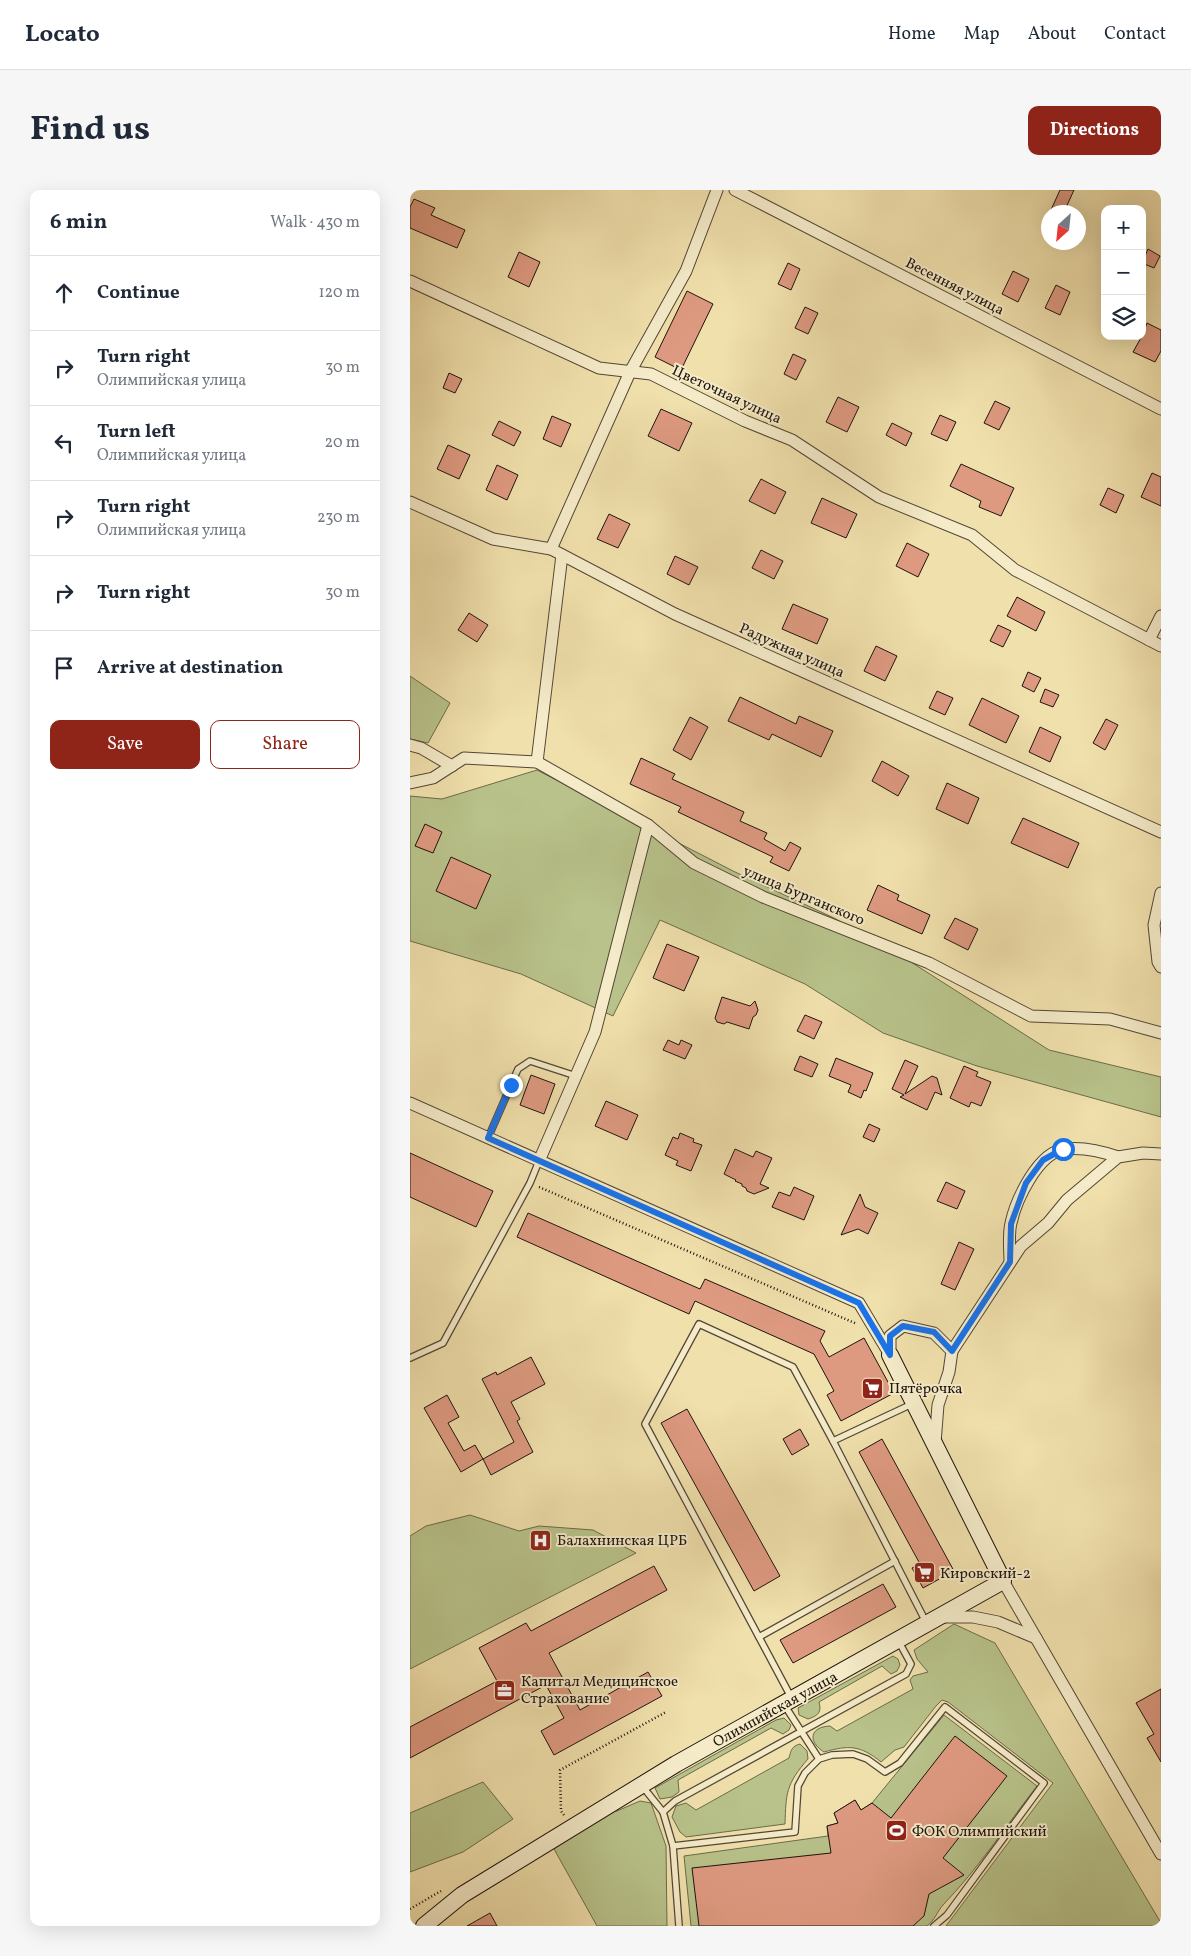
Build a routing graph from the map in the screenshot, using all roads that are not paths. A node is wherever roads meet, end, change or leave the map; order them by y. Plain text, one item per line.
1 (716, 190) edge
2 (735, 190) edge
3 (410, 281) edge
4 (630, 372) junction
5 (1161, 409) edge
6 (410, 502) edge
7 (551, 548) junction
8 (562, 555) junction
9 (1161, 616) edge
10 (1149, 640) junction
11 (1161, 646) edge
12 (410, 745) edge
13 (537, 762) junction
14 (452, 766) junction
15 (410, 783) edge
16 (648, 825) junction
17 (1161, 832) edge
18 (1161, 893) edge
19 (1161, 967) edge
20 (1161, 1033) edge
21 (576, 1076) junction
22 (410, 1103) edge
23 (488, 1138) junction
24 (1161, 1154) edge
25 (1118, 1157) junction
26 (539, 1161) junction
27 (1010, 1262) junction
28 (952, 1351) junction
29 (890, 1355) junction
30 (410, 1358) edge
31 (914, 1403) junction
32 (833, 1441) junction
33 (935, 1444) junction
34 (895, 1561) junction
35 (1003, 1581) junction
36 (933, 1620) junction
37 (759, 1638) junction
38 (1036, 1638) junction
39 (898, 1640) junction
40 (788, 1702) junction
41 (800, 1732) junction
42 (819, 1758) junction
43 (642, 1785) junction
44 (663, 1812) junction
45 (673, 1846) junction
46 (1161, 1854) edge
47 (424, 1926) edge
48 (679, 1926) edge
49 (934, 1926) edge

1 - 4 street
2 - 5 street, Весенняя улица
3 - 4 street, Цветочная улица
4 - 7 street
4 - 10 street, Цветочная улица
6 - 7 street, Радужная улица
7 - 8 street, Радужная улица
8 - 13 street
8 - 17 street, Радужная улица
9 - 10 street
10 - 11 street, Цветочная улица
12 - 14 street
13 - 14 street, улица Бурганского
13 - 16 street, улица Бурганского
14 - 15 street, улица Бурганского
16 - 20 street, улица Бурганского
16 - 21 street
18 - 19 street
21 - 23 lane
21 - 26 street
22 - 23 street
23 - 26 street
24 - 25 street
25 - 27 street
25 - 27 street
26 - 29 street
26 - 30 lane
27 - 28 street
28 - 29 street
28 - 33 street
29 - 31 street
31 - 32 lane
31 - 33 street
32 - 34 lane
32 - 37 lane
33 - 35 street
34 - 36 lane
34 - 37 lane
35 - 36 street, Олимпийская улица
35 - 38 street
36 - 38 street
36 - 39 street, Олимпийская улица
37 - 40 lane
38 - 46 street
39 - 40 street, Олимпийская улица
39 - 41 lane
40 - 41 lane
40 - 43 street, Олимпийская улица
41 - 42 lane
41 - 44 lane
42 - 45 lane
42 - 49 lane
43 - 44 lane
43 - 47 street, Олимпийская улица
44 - 45 lane
45 - 48 lane

